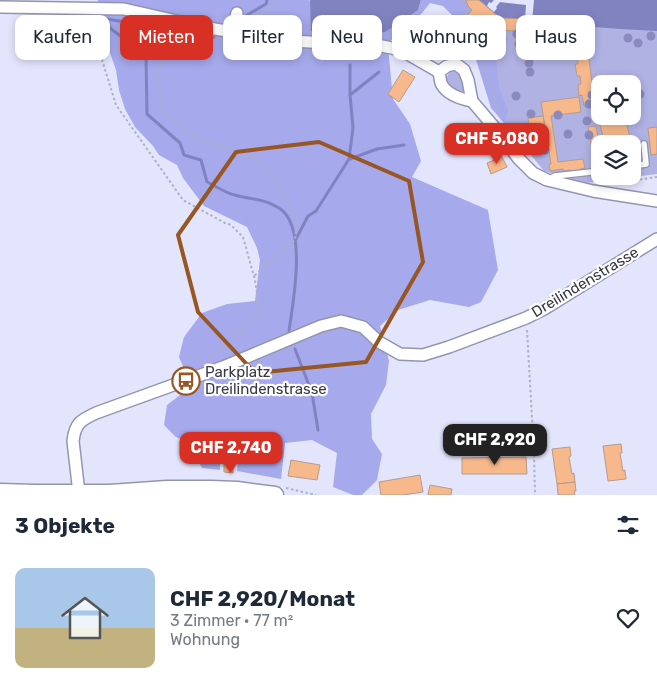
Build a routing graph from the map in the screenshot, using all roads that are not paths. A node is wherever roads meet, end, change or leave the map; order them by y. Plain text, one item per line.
1 (30, 4) edge
2 (0, 7) edge
3 (223, 30) edge
4 (302, 42) edge
5 (392, 48) edge
6 (418, 60) edge
7 (439, 72) junction
8 (472, 102) junction
9 (644, 144) dead end
10 (641, 165) edge
11 (591, 172) edge
12 (547, 180) junction
13 (657, 201) edge
14 (657, 238) edge
15 (0, 492) edge
16 (184, 492) edge
17 (79, 493) junction
18 (275, 495) edge

1 - 2 street
1 - 3 street
4 - 5 street
6 - 7 street
7 - 8 street
7 - 8 street
8 - 12 street
9 - 10 lane
11 - 12 lane
12 - 13 street
14 - 17 street, Dreilindenstrasse
15 - 17 main road
16 - 17 main road
16 - 18 main road

